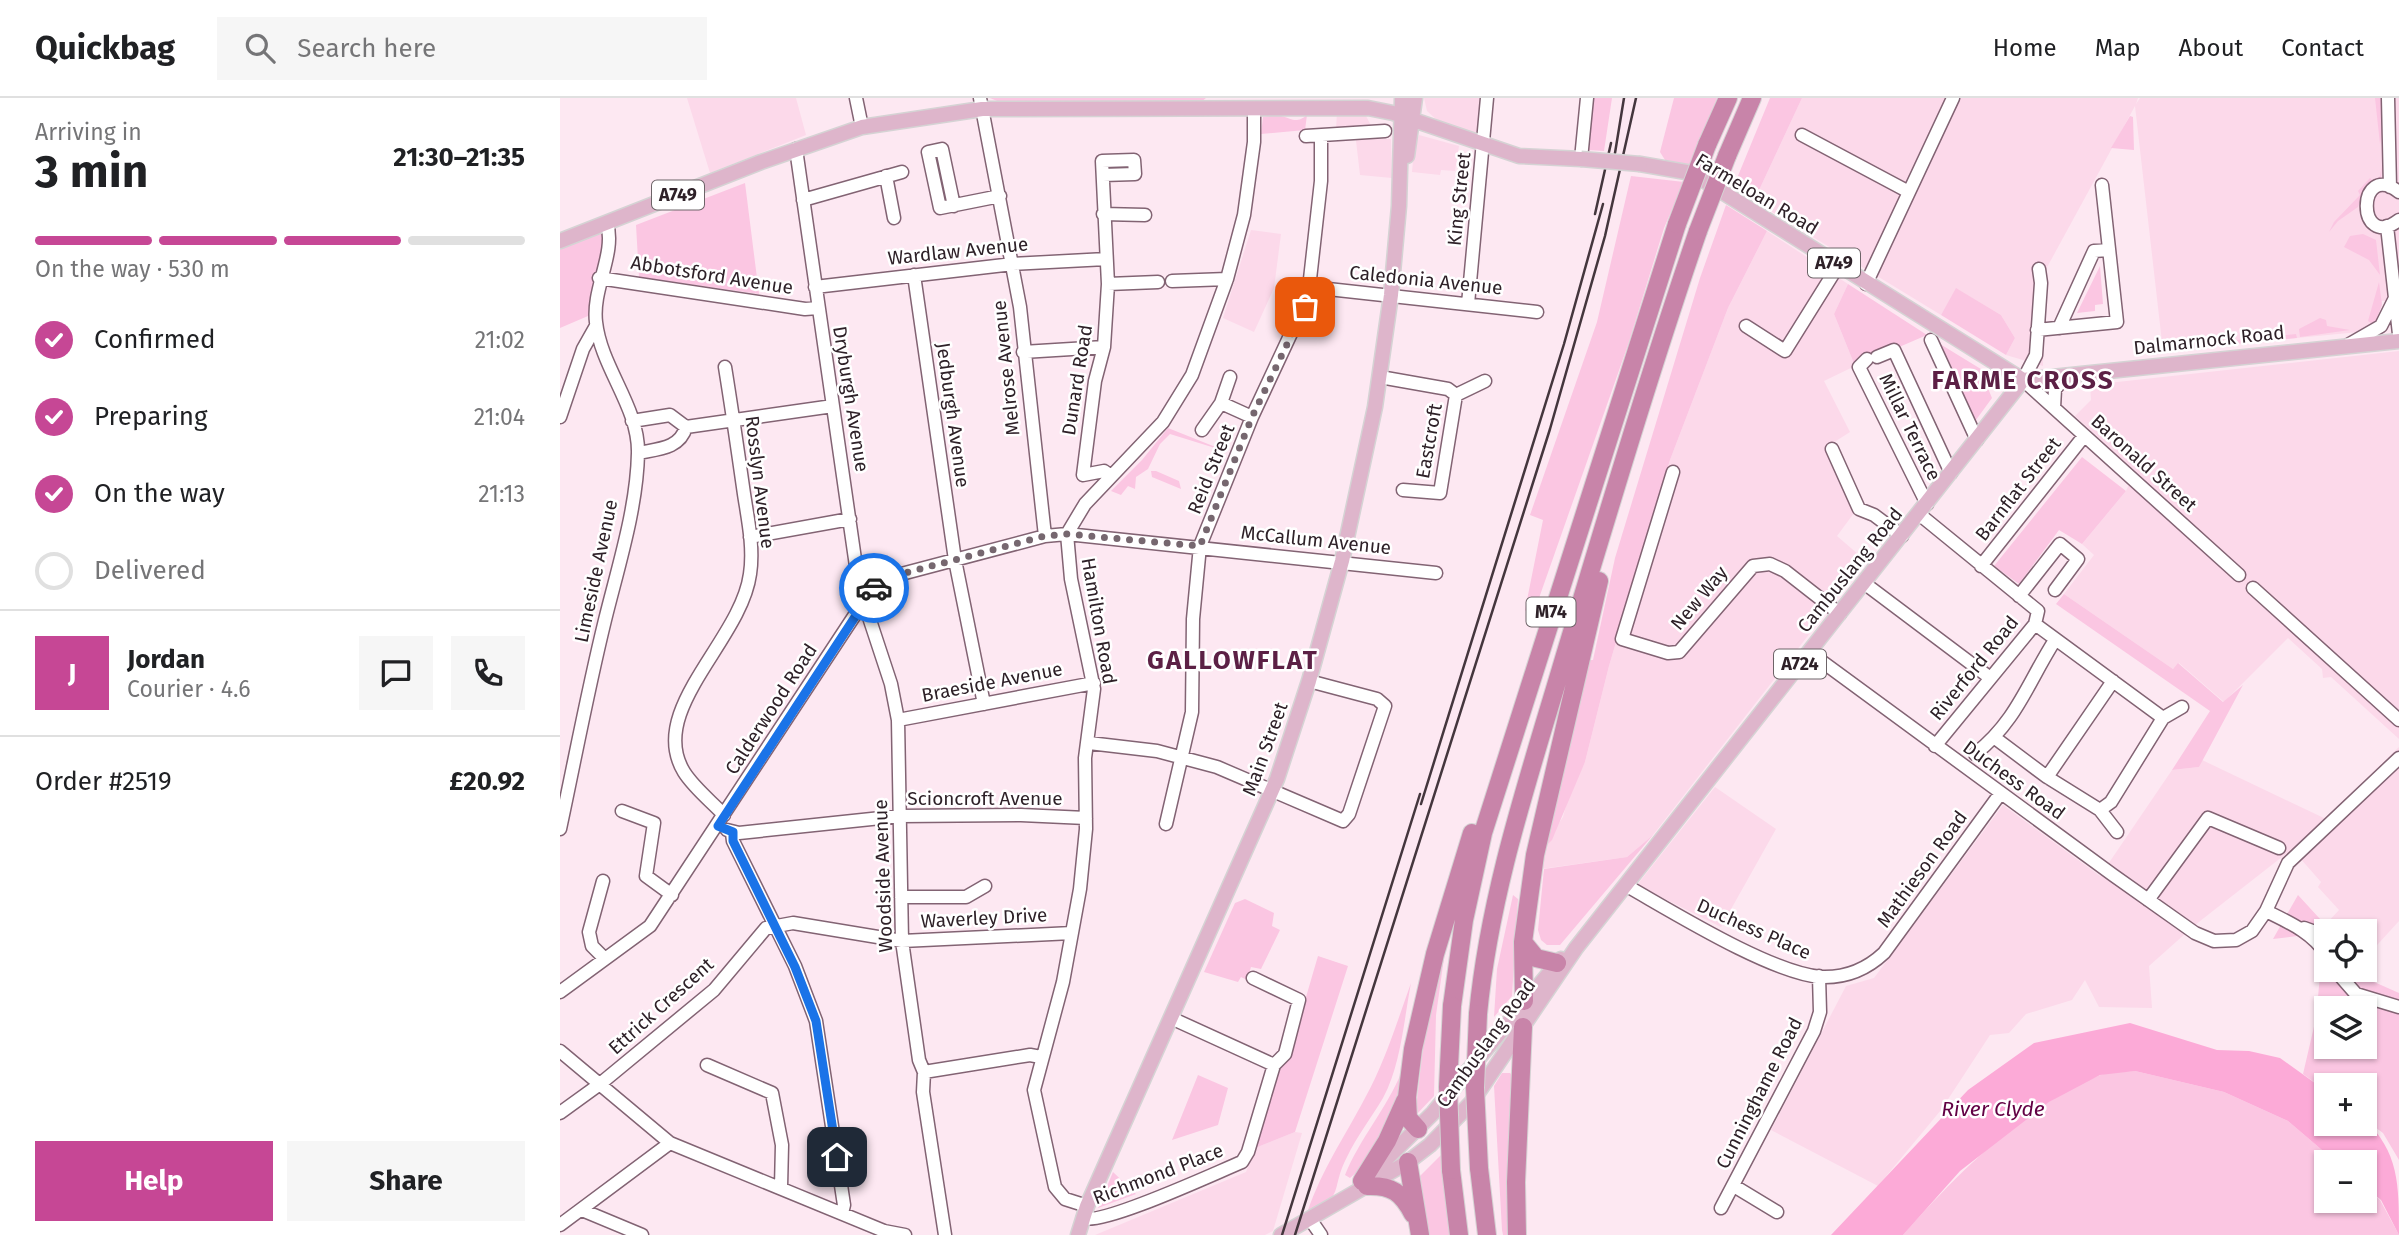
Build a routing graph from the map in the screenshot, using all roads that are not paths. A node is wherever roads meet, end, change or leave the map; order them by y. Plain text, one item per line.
1 (856, 98) edge
2 (1400, 98) edge
3 (1415, 98) edge
4 (1487, 98) edge
5 (1587, 98) edge
6 (1728, 98) edge
7 (1752, 98) edge
8 (1953, 98) edge
9 (2388, 98) edge
10 (981, 103) edge
11 (1224, 104) edge
12 (1349, 107) junction
13 (1254, 109) junction
14 (1407, 118) junction
15 (862, 127) junction
16 (1385, 131) dead end
17 (1802, 135) dead end
18 (1306, 136) dead end
19 (1321, 137) junction
20 (1484, 146) junction
21 (796, 149) junction
22 (1581, 159) junction
23 (901, 172) dead end
24 (1103, 175) dead end
25 (886, 177) junction
26 (2102, 185) dead end
27 (2395, 190) edge
28 (1909, 192) junction
29 (1000, 196) junction
30 (803, 200) junction
31 (954, 206) dead end
32 (1104, 214) junction
33 (1144, 215) dead end
34 (894, 218) dead end
35 (2399, 220) edge
36 (607, 223) junction
37 (2386, 226) junction
38 (560, 241) edge
39 (2109, 250) junction
40 (1106, 259) junction
41 (1013, 264) junction
42 (1838, 266) junction
43 (2039, 269) dead end
44 (914, 275) junction
45 (600, 278) junction
46 (1227, 279) junction
47 (1172, 281) dead end
48 (1158, 282) dead end
49 (1108, 284) junction
50 (1866, 284) junction
51 (815, 287) junction
52 (1310, 287) junction
53 (1391, 295) junction
54 (2397, 301) edge
55 (1468, 304) junction
56 (818, 308) junction
57 (1537, 312) dead end
58 (596, 326) junction
59 (1746, 326) dead end
60 (2059, 328) junction
61 (2037, 330) junction
62 (2399, 334) edge
63 (1931, 340) dead end
64 (2399, 341) edge
65 (2346, 346) junction
66 (1104, 347) junction
67 (1023, 352) junction
68 (725, 367) dead end
69 (2067, 375) junction
70 (1230, 377) dead end
71 (1380, 377) junction
72 (1626, 379) junction
73 (2023, 380) junction
74 (1485, 381) dead end
75 (1456, 395) junction
76 (1221, 403) junction
77 (833, 406) junction
78 (2054, 408) junction
79 (560, 416) edge
80 (1252, 417) junction
81 (632, 421) junction
82 (734, 421) junction
83 (686, 427) junction
84 (1202, 430) dead end
85 (2084, 436) junction
86 (1630, 438) junction
87 (1977, 440) junction
88 (1832, 449) dead end
89 (638, 453) junction
90 (1673, 472) dead end
91 (1951, 473) junction
92 (1111, 476) junction
93 (1403, 490) dead end
94 (1923, 509) junction
95 (850, 519) junction
96 (1067, 534) junction
97 (1045, 536) junction
98 (1902, 536) junction
99 (750, 537) junction
100 (1200, 546) junction
101 (955, 560) junction
102 (1342, 561) junction
103 (1981, 566) junction
104 (1436, 573) dead end
105 (2239, 575) dead end
106 (1864, 583) junction
107 (2253, 588) dead end
108 (2055, 590) dead end
109 (2019, 596) junction
110 (864, 603) junction
111 (1840, 614) junction
112 (2036, 617) junction
113 (2055, 640) junction
114 (1808, 652) junction
115 (1989, 677) junction
116 (1310, 681) junction
117 (2113, 681) junction
118 (1094, 683) junction
119 (984, 704) junction
120 (2182, 707) dead end
121 (2164, 718) junction
122 (2399, 719) edge
123 (898, 720) junction
124 (1995, 738) junction
125 (1089, 743) junction
126 (1935, 746) junction
127 (1975, 754) dead end
128 (1182, 756) junction
129 (2399, 758) edge
130 (2047, 777) junction
131 (1272, 791) junction
132 (2000, 793) junction
133 (2100, 810) junction
134 (622, 811) dead end
135 (900, 816) junction
136 (1086, 818) junction
137 (721, 820) junction
138 (1166, 824) dead end
139 (560, 829) edge
140 (733, 832) junction
141 (2117, 832) dead end
142 (2278, 848) dead end
143 (632, 859) dead end
144 (646, 862) junction
145 (603, 881) dead end
146 (985, 886) dead end
147 (1627, 886) junction
148 (672, 895) junction
149 (901, 897) junction
150 (2148, 900) junction
151 (2266, 911) junction
152 (774, 924) junction
153 (2297, 927) junction
154 (2314, 932) edge
155 (1072, 933) junction
156 (2314, 940) edge
157 (902, 941) junction
158 (1523, 942) junction
159 (1576, 948) junction
160 (604, 958) junction
161 (1557, 962) junction
162 (1872, 964) joint
163 (1819, 976) junction
164 (1253, 978) dead end
165 (2345, 982) edge
166 (2347, 982) edge
167 (2351, 990) junction
168 (560, 992) edge
169 (1524, 1001) junction
170 (2399, 1007) edge
171 (1171, 1018) junction
172 (1523, 1027) junction
173 (560, 1051) edge
174 (1505, 1056) junction
175 (1041, 1057) junction
176 (1475, 1061) junction
177 (716, 1064) dead end
178 (1274, 1065) junction
179 (1522, 1070) junction
180 (924, 1072) junction
181 (600, 1084) junction
182 (1407, 1097) junction
183 (560, 1113) edge
184 (1453, 1122) junction
185 (1415, 1131) junction
186 (670, 1143) junction
187 (1408, 1162) junction
188 (1365, 1183) junction
189 (1734, 1186) junction
190 (781, 1187) junction
191 (1721, 1208) dead end
192 (582, 1210) junction
193 (1085, 1212) junction
194 (1777, 1212) dead end
195 (842, 1213) junction
196 (1310, 1219) junction
197 (560, 1225) edge
198 (1419, 1228) edge
199 (642, 1235) edge
200 (905, 1235) edge
201 (945, 1235) edge
202 (1078, 1235) edge
203 (1281, 1235) edge
204 (1321, 1235) edge
205 (1459, 1235) edge
206 (1487, 1235) edge
207 (1517, 1235) edge

1 - 15 street
2 - 12 main road, A749
2 - 14 main road, Main Street
3 - 14 main road, Main Street
4 - 20 street, King Street
5 - 22 street
6 - 72 highway, M74, bridge
7 - 86 highway, M74, bridge
8 - 28 street
9 - 27 street
10 - 11 main road, A749
10 - 15 main road, A749
10 - 29 street, Melrose Avenue
11 - 13 main road, A749
12 - 13 main road, A749
12 - 14 main road, A749
13 - 46 street, Hamilton Road
14 - 20 main road, Farmeloan Road / A749
14 - 53 main road, Main Street
15 - 21 main road, A749
16 - 19 street
17 - 28 street
18 - 19 street
19 - 52 street, Reid Street
20 - 22 main road, Farmeloan Road / A749
20 - 55 street, King Street
21 - 30 street, Dryburgh Avenue
21 - 36 main road, A749
22 - 42 main road, Farmeloan Road / A749, bridge
23 - 25 street
24 - 32 street, Dunard Road
25 - 30 street
25 - 34 street
26 - 39 street
27 - 37 street
28 - 50 street
29 - 31 street
29 - 41 street, Melrose Avenue
30 - 51 street, Dryburgh Avenue
32 - 33 street
32 - 40 street, Dunard Road
35 - 37 street
36 - 38 main road, A749
36 - 45 street
37 - 54 street
39 - 60 street
39 - 60 street
40 - 41 street, Wardlaw Avenue
40 - 49 street, Dunard Road
41 - 44 street, Wardlaw Avenue
41 - 67 street, Melrose Avenue
42 - 50 main road, Farmeloan Road / A749
42 - 59 street
43 - 61 street
44 - 51 street, Wardlaw Avenue
44 - 101 street, Jedburgh Avenue
45 - 56 street, Abbotsford Avenue
45 - 58 street
46 - 47 street
46 - 92 street, Hamilton Road
48 - 49 street
49 - 66 street, Dunard Road
50 - 73 main road, Farmeloan Road / A749
51 - 56 street, Dryburgh Avenue
52 - 53 street, Caledonia Avenue
52 - 80 street, Reid Street
53 - 55 street, Caledonia Avenue
53 - 71 main road, Main Street
54 - 62 street
54 - 65 street
55 - 57 street, Caledonia Avenue
56 - 77 street, Dryburgh Avenue
58 - 79 street
58 - 81 street, Limeside Avenue
60 - 61 street
61 - 73 street
63 - 87 street
64 - 65 main road, Dalmarnock Road
65 - 69 main road, Dalmarnock Road
66 - 67 street
66 - 92 street, Dunard Road
67 - 97 street, Melrose Avenue
68 - 82 street, Rosslyn Avenue
69 - 73 main road, Dalmarnock Road
69 - 78 street
70 - 76 street
71 - 75 street, Eastcroft
71 - 102 main road, Main Street
72 - 182 highway, M74
72 - 205 highway, M74, bridge
73 - 78 street, Baronald Street
73 - 87 main road, Cambuslang Road / A724
74 - 75 street
75 - 93 street, Eastcroft
76 - 80 street
76 - 84 street
77 - 82 street
77 - 95 street, Dryburgh Avenue
78 - 85 street, Baronald Street
80 - 100 street, Reid Street
81 - 83 street
81 - 89 street, Limeside Avenue
82 - 83 street
82 - 99 street, Rosslyn Avenue
83 - 89 street
85 - 103 street, Barnflat Street
85 - 105 street, Baronald Street
86 - 158 highway, M74
86 - 206 highway, M74, bridge
87 - 91 main road, Cambuslang Road / A724
88 - 98 street
89 - 139 street, Limeside Avenue
90 - 111 street, New Way
91 - 94 main road, Cambuslang Road / A724
91 - 94 street, Millar Terrace
92 - 96 street, Hamilton Road
94 - 98 main road, Cambuslang Road / A724
94 - 103 street
95 - 99 street
95 - 110 street, Dryburgh Avenue
96 - 97 street, Calderwood Road
96 - 100 street, McCallum Avenue
96 - 118 street, Hamilton Road
97 - 101 street, Calderwood Road
98 - 106 main road, Cambuslang Road / A724
99 - 137 street, Rosslyn Avenue
100 - 102 street, McCallum Avenue
100 - 128 street, Reid Street
101 - 110 street, Calderwood Road
101 - 119 street, Jedburgh Avenue
102 - 104 street, McCallum Avenue
102 - 116 main road, Main Street
103 - 109 street
106 - 111 main road, Cambuslang Road / A724
106 - 115 street
107 - 122 street
108 - 109 street
109 - 112 street
110 - 123 street, Woodside Avenue
110 - 137 street, Calderwood Road
111 - 114 main road, Cambuslang Road / A724
112 - 113 street
112 - 115 street, Riverford Road
113 - 117 street
113 - 124 street
114 - 126 street, Duchess Road
114 - 147 main road, Cambuslang Road / A724
115 - 126 street, Riverford Road
116 - 131 main road, Main Street
116 - 131 street
117 - 121 street
117 - 130 street
118 - 119 street, Braeside Avenue
118 - 125 street, Hamilton Road
119 - 123 street, Braeside Avenue
120 - 121 street
121 - 133 street
123 - 135 street, Woodside Avenue
124 - 127 street
124 - 130 street
125 - 128 street
125 - 136 street, Hamilton Road
126 - 132 street, Duchess Road
128 - 131 street
128 - 138 street, Reid Street
129 - 151 street
130 - 133 street
131 - 171 main road, Main Street
132 - 150 street, Duchess Road
132 - 162 street, Mathieson Road
133 - 141 street
134 - 144 street
135 - 136 street, Scioncroft Avenue
135 - 140 street, Scioncroft Avenue
135 - 149 street, Woodside Avenue
136 - 155 street, Hamilton Road
137 - 140 street, Scioncroft Avenue
137 - 148 street, Calderwood Road
140 - 152 street
142 - 150 street
143 - 144 street
144 - 148 street
145 - 160 street
146 - 149 street
147 - 159 main road, Cambuslang Road / A724
147 - 163 street, Duchess Place
148 - 160 street, Calderwood Road
149 - 157 street, Woodside Avenue
150 - 151 street, Duchess Road
151 - 153 street
152 - 157 street, Waverley Drive
152 - 181 street, Ettrick Crescent
152 - 195 street
153 - 154 street
153 - 156 street
155 - 157 street, Waverley Drive
155 - 175 street, Hamilton Road
157 - 180 street, Woodside Avenue
158 - 161 highway
158 - 169 highway, M74
159 - 161 main road, Cambuslang Road / A724
159 - 172 main road, Cambuslang Road / A724
160 - 168 street, Calderwood Road
161 - 169 main road, Cambuslang Road / A724
162 - 163 street, Duchess Place
163 - 189 street, Cunninghame Road
164 - 178 street, Richmond Place
165 - 167 street
166 - 167 street
167 - 170 street
169 - 172 main road
169 - 176 main road, Cambuslang Road / A724
171 - 178 street
171 - 193 main road, Main Street
172 - 174 main road, Cambuslang Road / A724
172 - 179 highway
173 - 181 street
174 - 176 main road
174 - 179 highway
174 - 184 main road, Cambuslang Road / A724
175 - 180 street
175 - 193 street, Hamilton Road
176 - 185 main road, Cambuslang Road / A724
177 - 190 street
178 - 193 street, Richmond Place
179 - 207 highway
180 - 201 street, Woodside Avenue
181 - 183 street, Ettrick Crescent
181 - 186 street
182 - 185 highway, M74
182 - 188 highway, M74
184 - 185 main road
184 - 187 main road, Cambuslang Road / A724
185 - 187 main road
185 - 188 main road, Cambuslang Road / A724
186 - 190 street
186 - 192 street
187 - 188 main road, Cambuslang Road / A724
187 - 198 highway
188 - 196 main road, Cambuslang Road / A724
188 - 198 highway
189 - 191 street, Cunninghame Road
189 - 194 street, Cunninghame Road
190 - 195 street
192 - 197 street
192 - 199 street
193 - 202 main road, Main Street
195 - 200 street
196 - 203 main road, Cambuslang Road / A724
196 - 204 street

